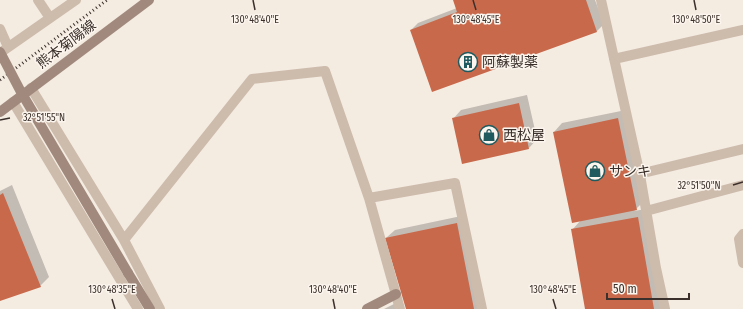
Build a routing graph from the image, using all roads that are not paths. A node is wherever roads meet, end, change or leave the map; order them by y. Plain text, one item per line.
1 (38, 0) edge
2 (76, 0) edge
3 (149, 0) edge
4 (601, 0) edge
5 (50, 18) junction
6 (0, 29) edge
7 (743, 30) edge
8 (3, 51) edge
9 (614, 59) junction
10 (31, 88) junction
11 (13, 102) junction
12 (0, 112) edge
13 (743, 149) edge
14 (640, 174) junction
15 (743, 185) edge
16 (369, 198) junction
17 (646, 210) junction
18 (743, 234) edge
19 (124, 240) junction
20 (743, 263) edge
21 (396, 294) junction
22 (138, 309) edge
23 (150, 309) edge
24 (160, 309) edge
25 (367, 309) edge
26 (400, 309) edge
27 (482, 309) edge
28 (665, 309) edge

1 - 5 street
2 - 5 street
3 - 10 street, 熊本菊陽線
4 - 9 street
5 - 8 street
6 - 8 street
7 - 9 street
8 - 23 street, bridge
9 - 14 street
10 - 11 street, 熊本菊陽線
10 - 19 street
11 - 12 street, 熊本菊陽線
11 - 22 street
13 - 14 street
14 - 17 street
15 - 17 street
16 - 19 street
16 - 21 street
16 - 27 street
17 - 28 street
18 - 20 street
19 - 24 street
21 - 25 street
21 - 26 street

